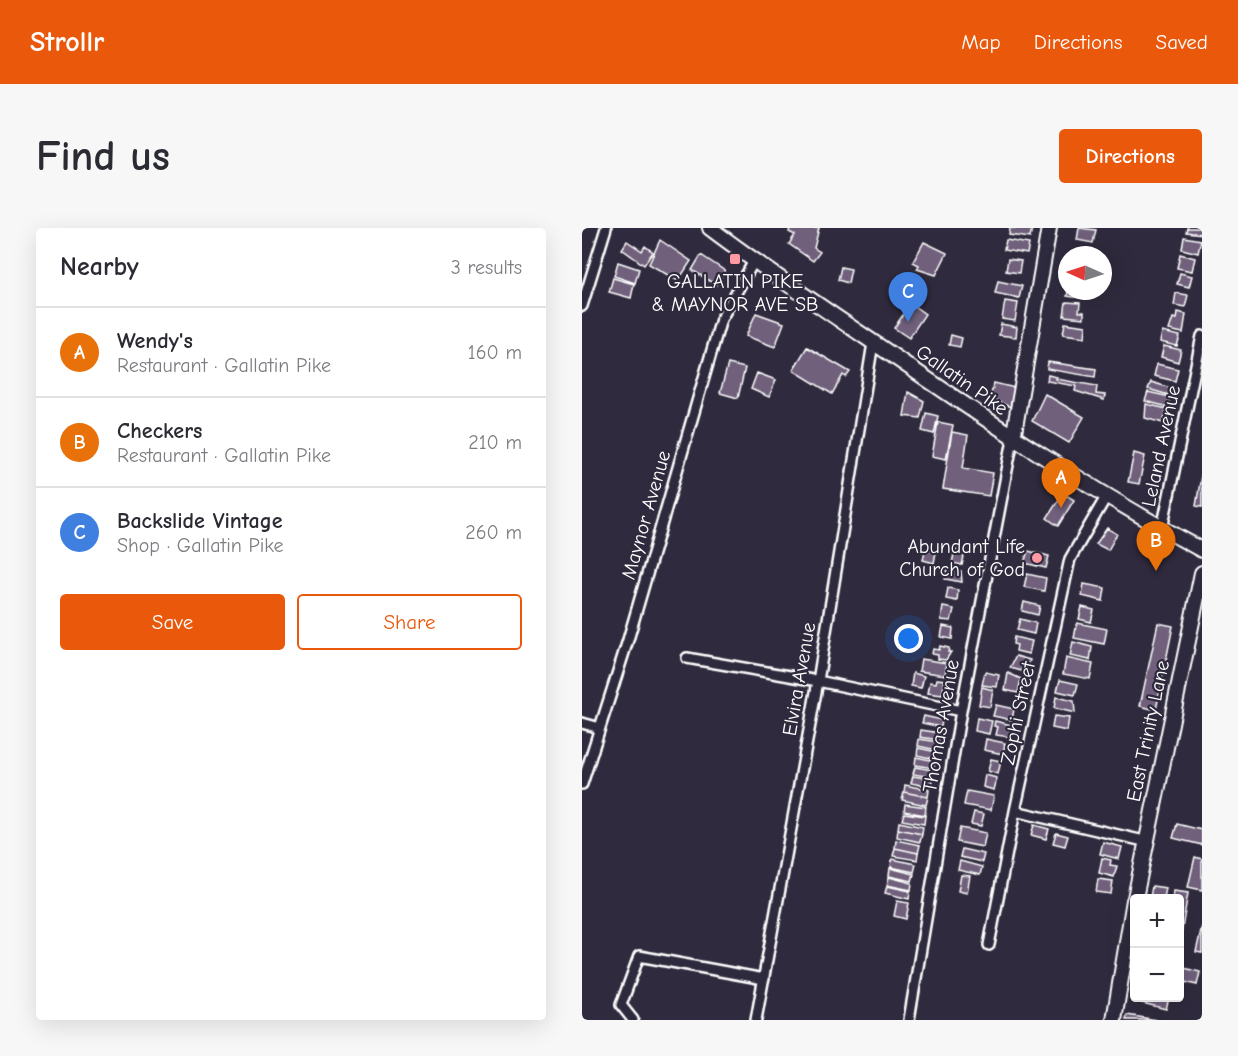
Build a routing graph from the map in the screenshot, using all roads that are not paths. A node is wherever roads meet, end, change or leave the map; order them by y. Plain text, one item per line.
1 (606, 228) edge
2 (710, 228) edge
3 (1049, 228) edge
4 (754, 261) junction
5 (582, 306) edge
6 (1202, 336) edge
7 (873, 343) junction
8 (1199, 363) edge
9 (1013, 439) junction
10 (1106, 497) junction
11 (1162, 529) junction
12 (1202, 550) edge
13 (1202, 573) edge
14 (687, 658) dead end
15 (818, 681) junction
16 (961, 711) junction
17 (582, 723) edge
18 (600, 728) junction
19 (582, 784) edge
20 (1015, 811) junction
21 (1144, 842) junction
22 (1136, 894) edge
23 (1130, 928) edge
24 (989, 945) dead end
25 (764, 979) junction
26 (633, 1020) edge
27 (756, 1020) edge
28 (909, 1020) edge
29 (1114, 1020) edge

1 - 5 street
2 - 4 main road, Gallatin Pike
3 - 9 main road
4 - 7 main road, Gallatin Pike
4 - 18 street, Maynor Avenue
6 - 8 street, Leland Avenue
7 - 9 main road, Gallatin Pike
7 - 15 street, Elvira Avenue
8 - 11 street, Leland Avenue
9 - 10 main road, Gallatin Pike
9 - 16 street, Thomas Avenue
10 - 11 main road, Gallatin Pike
10 - 20 street, Zophi Street
11 - 12 main road, Gallatin Pike
13 - 21 main road, East Trinity Lane
14 - 15 street
15 - 16 street
15 - 25 street, Elvira Avenue
16 - 28 street, Thomas Avenue
17 - 18 street
18 - 19 street, Maynor Avenue
20 - 21 street
20 - 24 street, Zophi Street
21 - 22 main road, East Trinity Lane
23 - 29 main road, East Trinity Lane
25 - 26 street
25 - 27 street, Elvira Avenue

